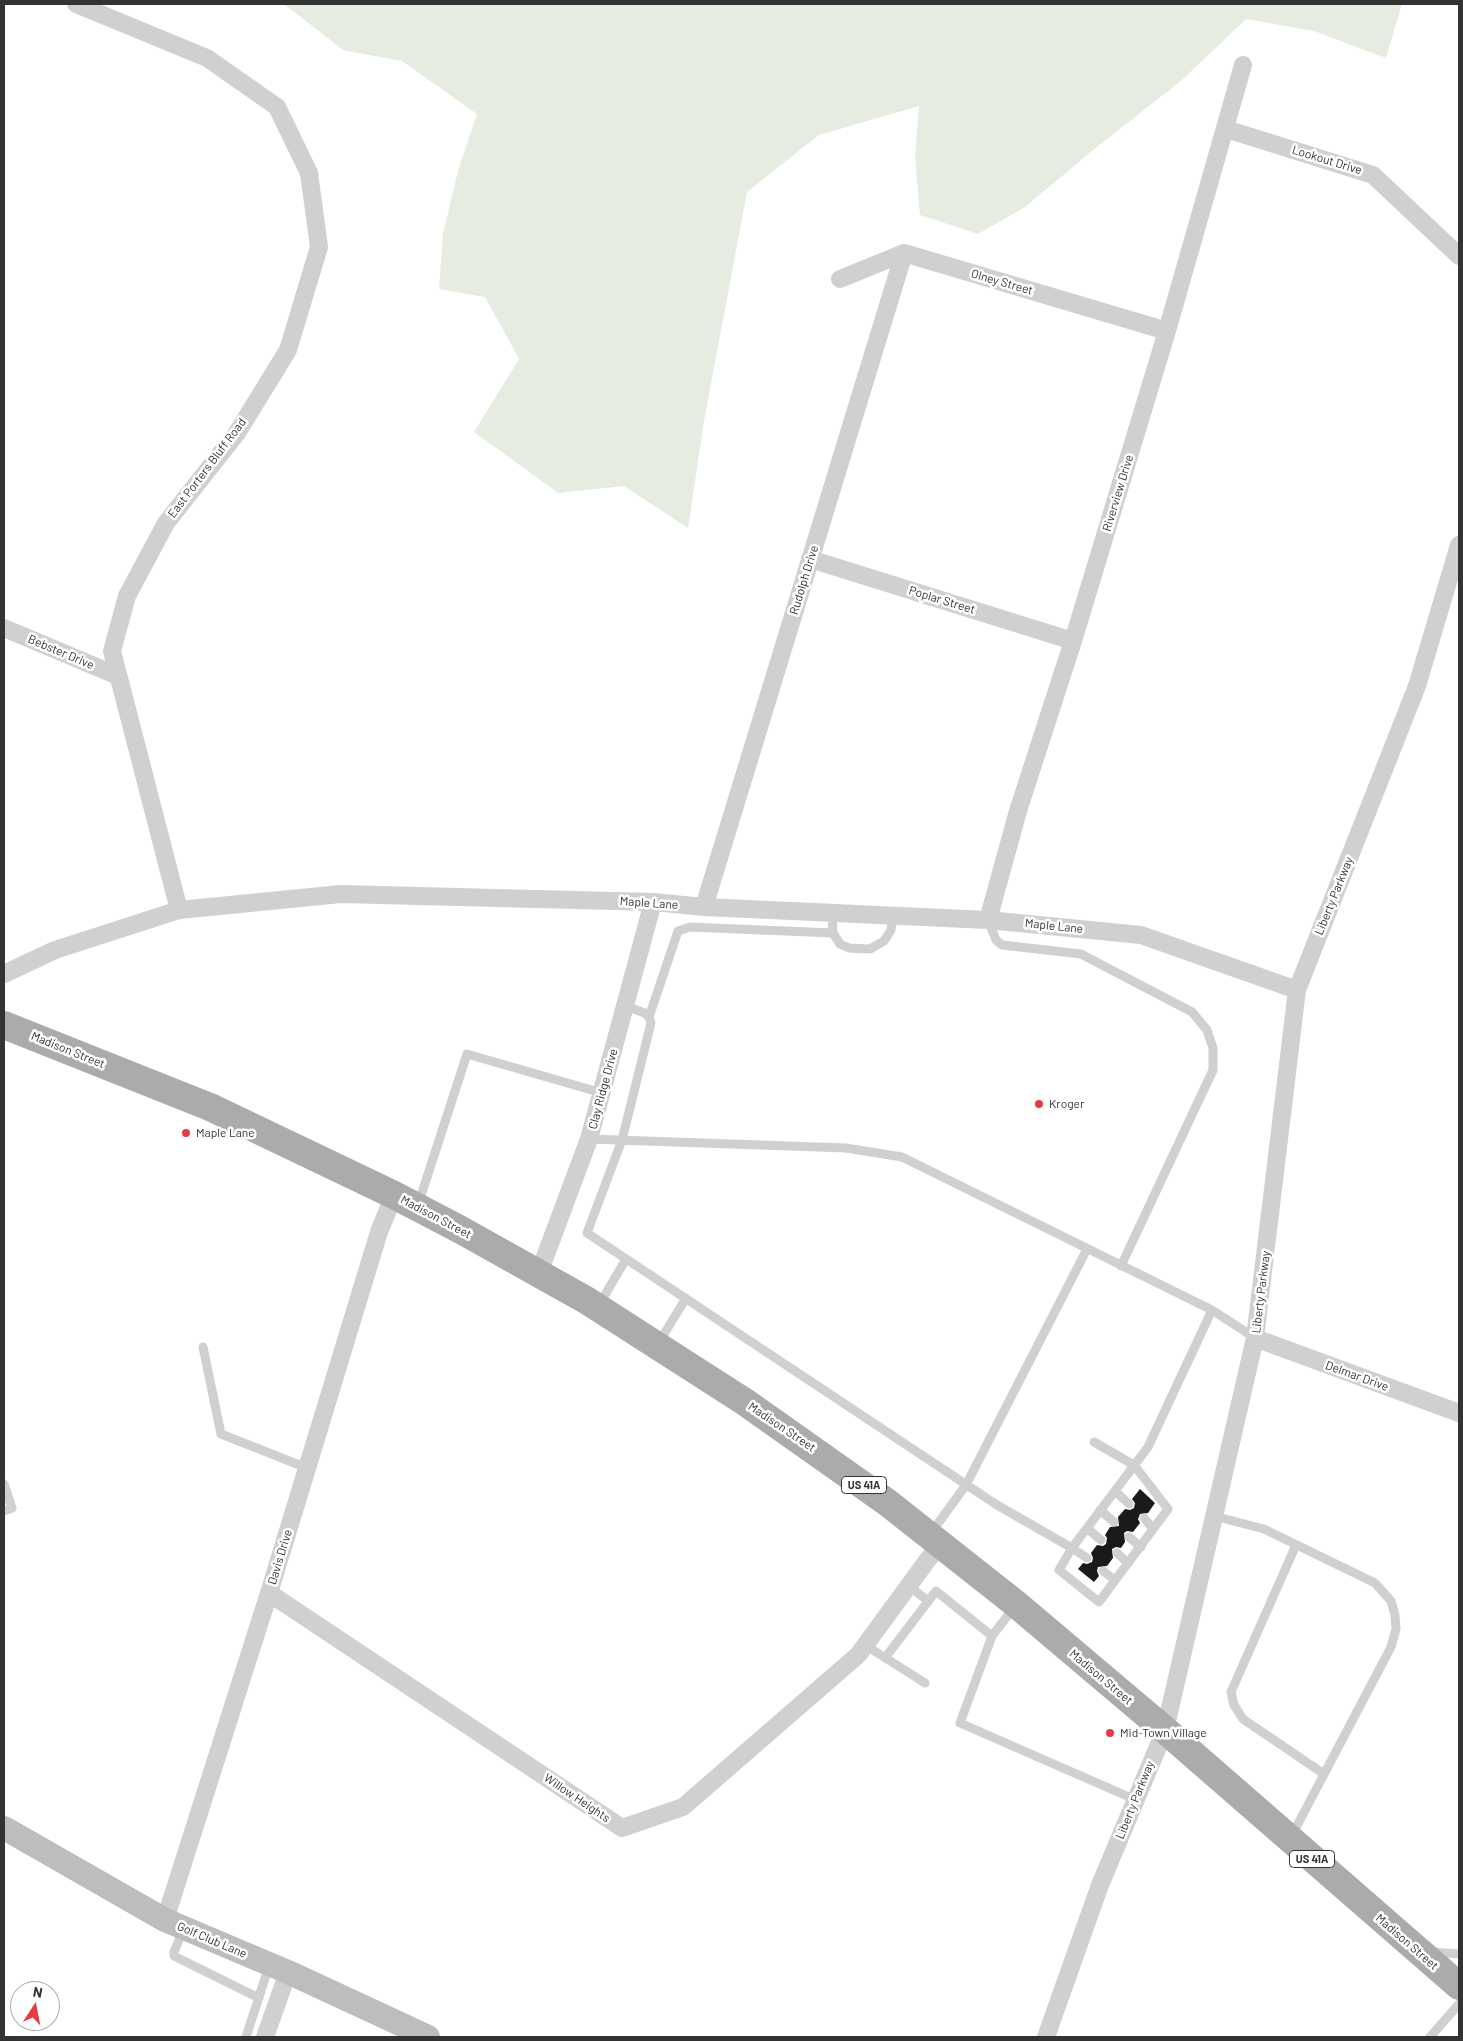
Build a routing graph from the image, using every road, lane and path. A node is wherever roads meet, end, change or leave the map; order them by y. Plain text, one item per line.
1 (76, 4) edge
2 (1243, 65) dead end
3 (1226, 129) junction
4 (904, 253) junction
5 (1459, 256) edge
6 (840, 278) dead end
7 (1167, 331) junction
8 (1459, 545) edge
9 (810, 559) junction
10 (4, 628) edge
11 (1073, 641) junction
12 (118, 676) junction
13 (653, 902) junction
14 (704, 907) junction
15 (179, 910) junction
16 (832, 913) junction
17 (893, 916) junction
18 (988, 920) junction
19 (832, 932) junction
20 (4, 974) edge
21 (1297, 990) junction
22 (625, 1006) junction
23 (649, 1017) junction
24 (4, 1025) edge
25 (602, 1093) junction
26 (590, 1139) junction
27 (622, 1140) junction
28 (406, 1201) junction
29 (1087, 1249) junction
30 (626, 1258) junction
31 (1121, 1266) junction
32 (539, 1273) junction
33 (686, 1298) junction
34 (598, 1308) junction
35 (1212, 1310) junction
36 (1256, 1338) junction
37 (658, 1344) junction
38 (203, 1347) dead end
39 (1459, 1413) edge
40 (1094, 1442) dead end
41 (1134, 1465) junction
42 (307, 1468) junction
43 (4, 1484) edge
44 (966, 1485) junction
45 (1115, 1491) junction
46 (1129, 1504) dead end
47 (1100, 1510) junction
48 (4, 1511) edge
49 (1214, 1516) junction
50 (1144, 1518) dead end
51 (1114, 1522) dead end
52 (1087, 1528) junction
53 (1153, 1529) junction
54 (1129, 1537) dead end
55 (935, 1539) junction
56 (1101, 1540) dead end
57 (1296, 1544) junction
58 (1141, 1547) junction
59 (1072, 1548) junction
60 (1117, 1553) dead end
61 (1087, 1558) dead end
62 (1128, 1563) junction
63 (1103, 1570) dead end
64 (1115, 1580) junction
65 (909, 1586) junction
66 (269, 1593) junction
67 (928, 1601) junction
68 (1016, 1604) junction
69 (992, 1636) junction
70 (865, 1645) junction
71 (885, 1658) junction
72 (925, 1683) dead end
73 (1165, 1730) junction
74 (1324, 1774) junction
75 (1136, 1800) junction
76 (4, 1828) edge
77 (1290, 1839) junction
78 (175, 1924) junction
79 (1418, 1951) junction
80 (1459, 1954) edge
81 (279, 1968) junction
82 (1459, 1986) edge
83 (259, 1998) junction
84 (1459, 2004) edge
85 (246, 2037) edge
86 (265, 2037) edge
87 (428, 2037) edge
88 (1046, 2037) edge
89 (1430, 2037) edge

1 - 12 street, East Porters Bluff Road
2 - 3 street, Riverview Drive
3 - 5 street, Lookout Drive
3 - 7 street, Riverview Drive
4 - 6 street
4 - 7 street, Olney Street
4 - 9 street, Rudolph Drive
7 - 11 street, Riverview Drive
8 - 21 street, Liberty Parkway
9 - 11 street, Poplar Street
9 - 14 street, Rudolph Drive
10 - 12 street, Bebster Drive
11 - 18 street, Riverview Drive
12 - 15 street, East Porters Bluff Road
13 - 14 street, Maple Lane
13 - 15 street, Maple Lane
13 - 22 street, Clay Ridge Drive
14 - 16 street, Maple Lane
15 - 20 street, Maple Lane
16 - 17 street, Maple Lane
16 - 19 lane
17 - 18 street, Maple Lane
17 - 19 lane
18 - 21 street, Maple Lane
18 - 31 lane
19 - 23 lane
21 - 36 street, Liberty Parkway
22 - 23 lane
22 - 25 street, Clay Ridge Drive
23 - 27 lane
24 - 28 main road, Madison Street / US 41A
25 - 26 street, Clay Ridge Drive
25 - 28 lane
26 - 27 lane
26 - 32 street, Clay Ridge Drive
27 - 29 lane
27 - 30 lane
28 - 32 main road, Madison Street / US 41A
28 - 42 street, Davis Drive
29 - 31 lane
29 - 44 lane
30 - 33 lane
30 - 34 lane
31 - 35 lane
32 - 34 main road, Madison Street / US 41A
33 - 37 lane
33 - 44 lane
34 - 37 main road, Madison Street / US 41A
35 - 36 lane
35 - 41 lane
36 - 39 street, Delmar Drive
36 - 49 street, Liberty Parkway
37 - 55 main road, Madison Street / US 41A
38 - 42 lane
40 - 41 lane
41 - 45 lane
41 - 53 lane
42 - 66 street, Davis Drive
43 - 48 lane
44 - 55 lane
44 - 59 lane
45 - 46 lane
45 - 47 lane
47 - 51 lane
47 - 52 lane
49 - 57 lane
49 - 73 street, Liberty Parkway
50 - 53 lane
52 - 56 lane
52 - 59 lane
53 - 58 lane
54 - 58 lane
55 - 65 street, Willow Heights
55 - 68 main road, Madison Street / US 41A
57 - 74 lane
57 - 74 lane
58 - 62 lane
59 - 61 lane
59 - 64 lane
60 - 62 lane
62 - 64 lane
63 - 64 lane
65 - 67 lane
65 - 70 street, Willow Heights
66 - 70 street, Willow Heights
66 - 78 street, Davis Drive
67 - 69 lane
67 - 71 lane
68 - 69 lane
68 - 73 main road, Madison Street / US 41A
69 - 75 lane
70 - 71 lane
71 - 72 lane
73 - 75 street, Liberty Parkway
73 - 77 main road, Madison Street / US 41A
74 - 77 lane
75 - 88 street, Liberty Parkway
76 - 78 street, Golf Club Lane
77 - 79 main road, Madison Street / US 41A
78 - 81 street, Golf Club Lane
78 - 83 lane
79 - 80 lane
79 - 82 main road, Madison Street / US 41A
81 - 83 lane
81 - 86 street
81 - 87 street, Golf Club Lane
83 - 85 lane
84 - 89 lane

